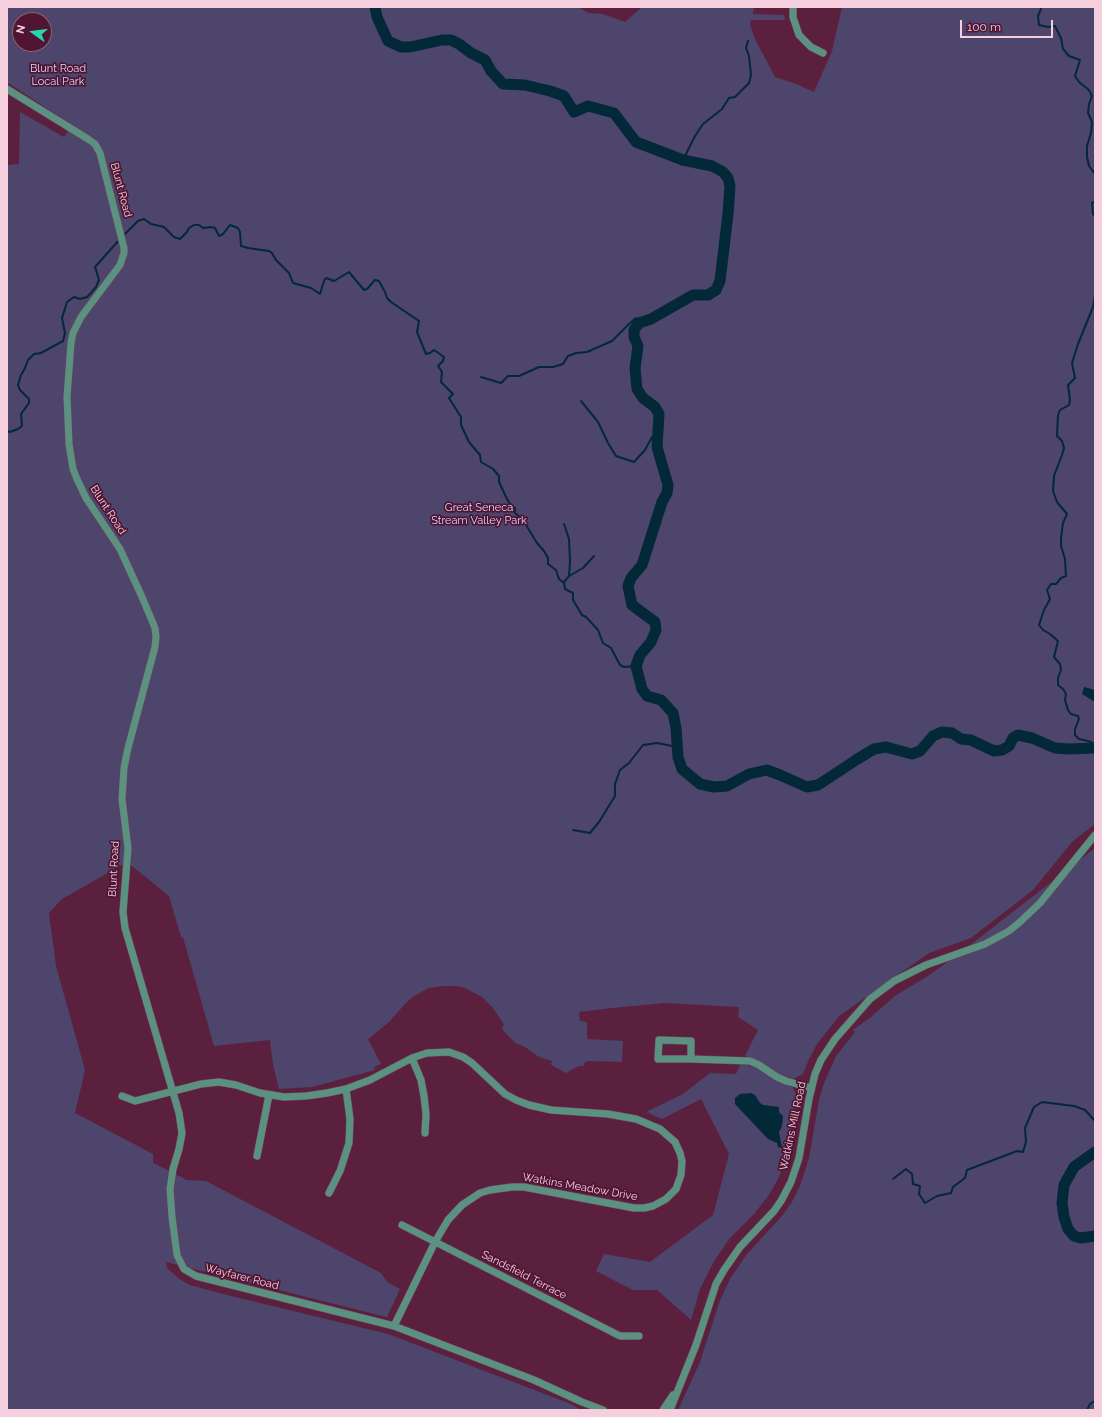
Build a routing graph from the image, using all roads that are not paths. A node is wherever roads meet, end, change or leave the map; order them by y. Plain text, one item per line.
1 (794, 7) edge
2 (823, 53) dead end
3 (7, 89) edge
4 (1095, 835) edge
5 (132, 952) joint
6 (412, 1058) junction
7 (691, 1059) junction
8 (811, 1088) junction
9 (346, 1089) junction
10 (173, 1091) junction
11 (269, 1095) junction
12 (122, 1096) dead end
13 (425, 1133) dead end
14 (257, 1156) dead end
15 (329, 1193) dead end
16 (402, 1225) dead end
17 (435, 1242) junction
18 (394, 1326) junction
19 (639, 1336) dead end
20 (679, 1385) junction
21 (582, 1402) junction
22 (594, 1410) edge
23 (603, 1410) edge
24 (663, 1410) edge
25 (670, 1410) edge

1 - 2 street
3 - 5 street, Blunt Road
4 - 8 street, Watkins Mill Road
5 - 10 street, Wayfarer Road
6 - 9 street, Watkins Meadow Drive
6 - 13 street
6 - 17 street, Watkins Meadow Drive
7 - 7 street
7 - 8 street
8 - 20 street, Watkins Mill Road
9 - 11 street, Watkins Meadow Drive
9 - 15 street
10 - 11 street, Watkins Meadow Drive
10 - 12 street
10 - 18 street, Wayfarer Road
11 - 14 street
16 - 17 street, Sandsfield Terrace
17 - 18 street, Watkins Meadow Drive
17 - 19 street, Sandsfield Terrace
18 - 21 street, Wayfarer Road
20 - 24 street, Watkins Mill Road
20 - 25 street, Watkins Mill Road
21 - 22 street, Wayfarer Road
21 - 23 street, Wayfarer Road

